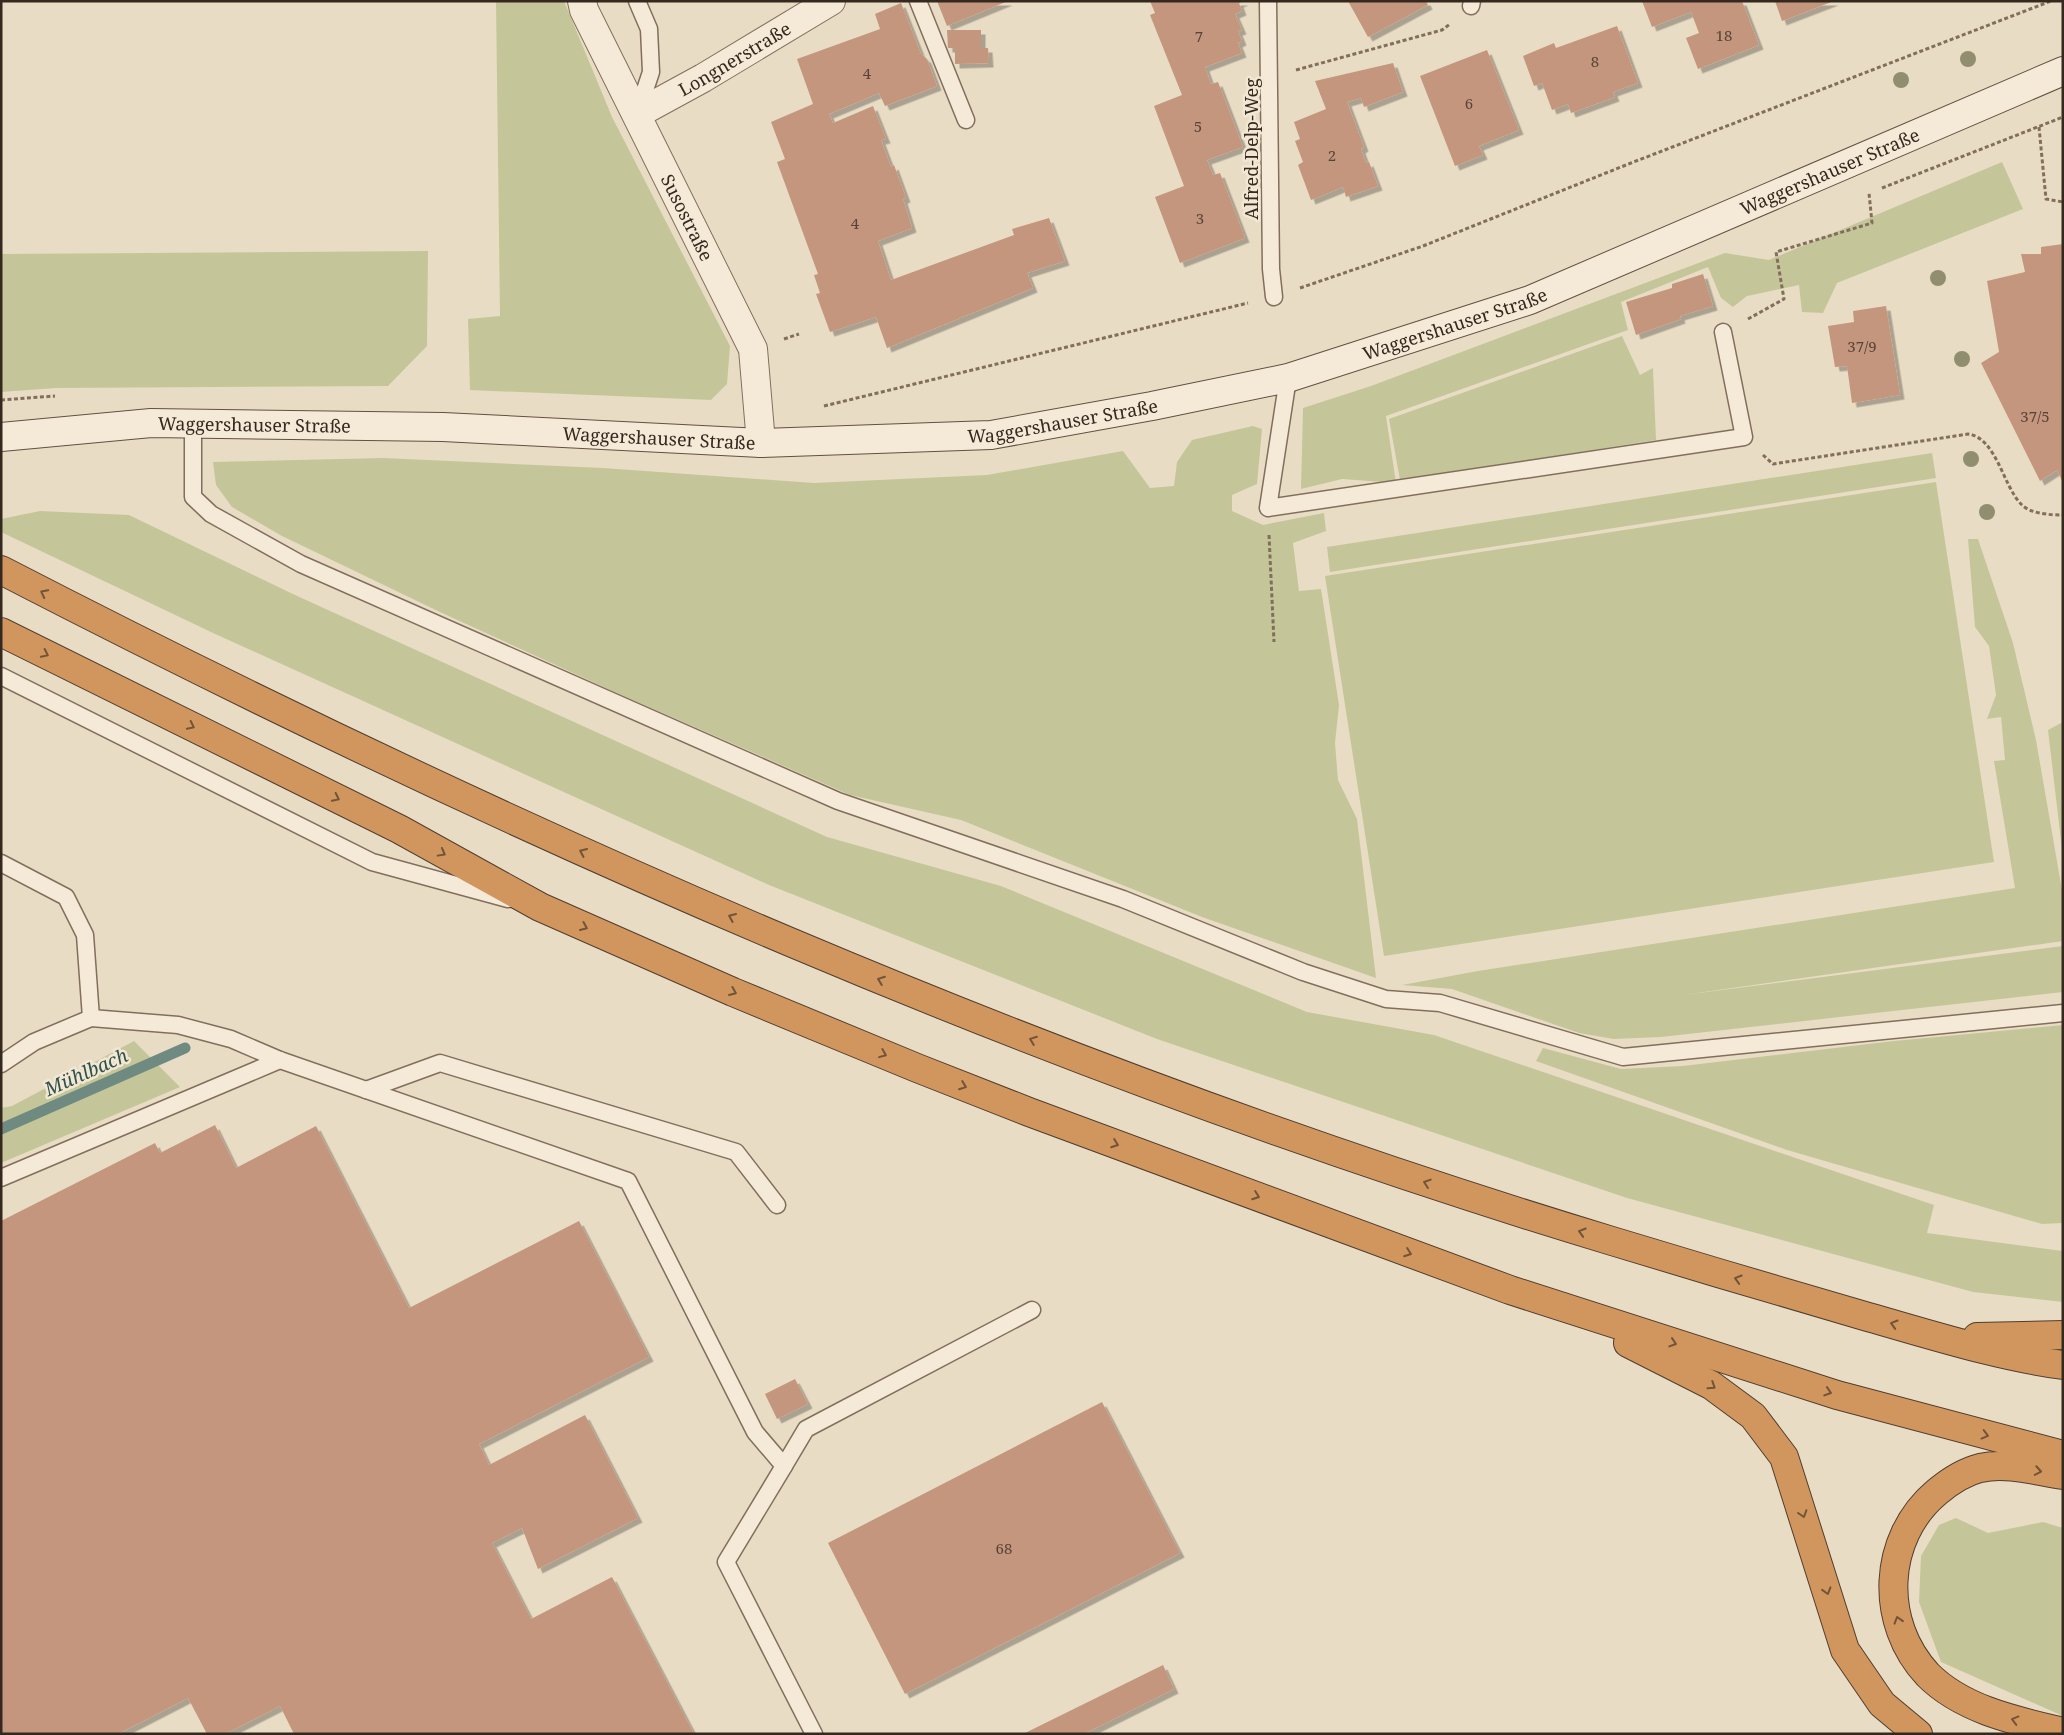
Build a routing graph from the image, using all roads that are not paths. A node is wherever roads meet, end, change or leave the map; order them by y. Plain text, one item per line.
1 (582, 1) edge
2 (637, 1) edge
3 (831, 1) edge
4 (918, 1) edge
5 (1268, 1) edge
6 (2063, 71) edge
7 (637, 114) junction
8 (966, 120) dead end
9 (1274, 296) road end
10 (1723, 332) road end
11 (1288, 378) junction
12 (193, 424) junction
13 (1, 437) edge
14 (761, 443) junction
15 (1, 570) edge
16 (1, 632) edge
17 (1, 676) edge
18 (1, 863) edge
19 (540, 908) junction
20 (2063, 1013) edge
21 (90, 1018) junction
22 (280, 1060) junction
23 (1, 1064) edge
24 (366, 1090) junction
25 (1, 1178) edge
26 (778, 1205) dead end
27 (1510, 1290) junction
28 (1032, 1310) dead end
29 (2063, 1335) edge
30 (1940, 1338) junction
31 (2063, 1365) edge
32 (2063, 1455) edge
33 (784, 1466) junction
34 (2063, 1475) edge
35 (2063, 1732) edge
36 (814, 1734) edge
37 (1918, 1734) edge

1 - 7 street, Susostraße
2 - 7 lane
3 - 7 street, Longnerstraße
4 - 8 lane
5 - 9 lane, Alfred-Delp-Weg
6 - 11 street, Waggershauser Straße
7 - 14 street, Susostraße
10 - 11 lane
11 - 14 street, Waggershauser Straße
12 - 13 street, Waggershauser Straße
12 - 14 street, Waggershauser Straße
12 - 20 lane
30 -> 15 highway
16 -> 19 highway
17 - 19 lane
18 - 21 lane
19 -> 27 highway
21 - 22 lane
21 - 23 lane
22 - 24 lane
22 - 25 lane
24 - 26 lane
24 - 33 lane
27 -> 32 highway
27 -> 37 highway
28 - 33 lane
29 - 30 highway
30 - 31 highway
33 - 36 lane
35 -> 34 highway

